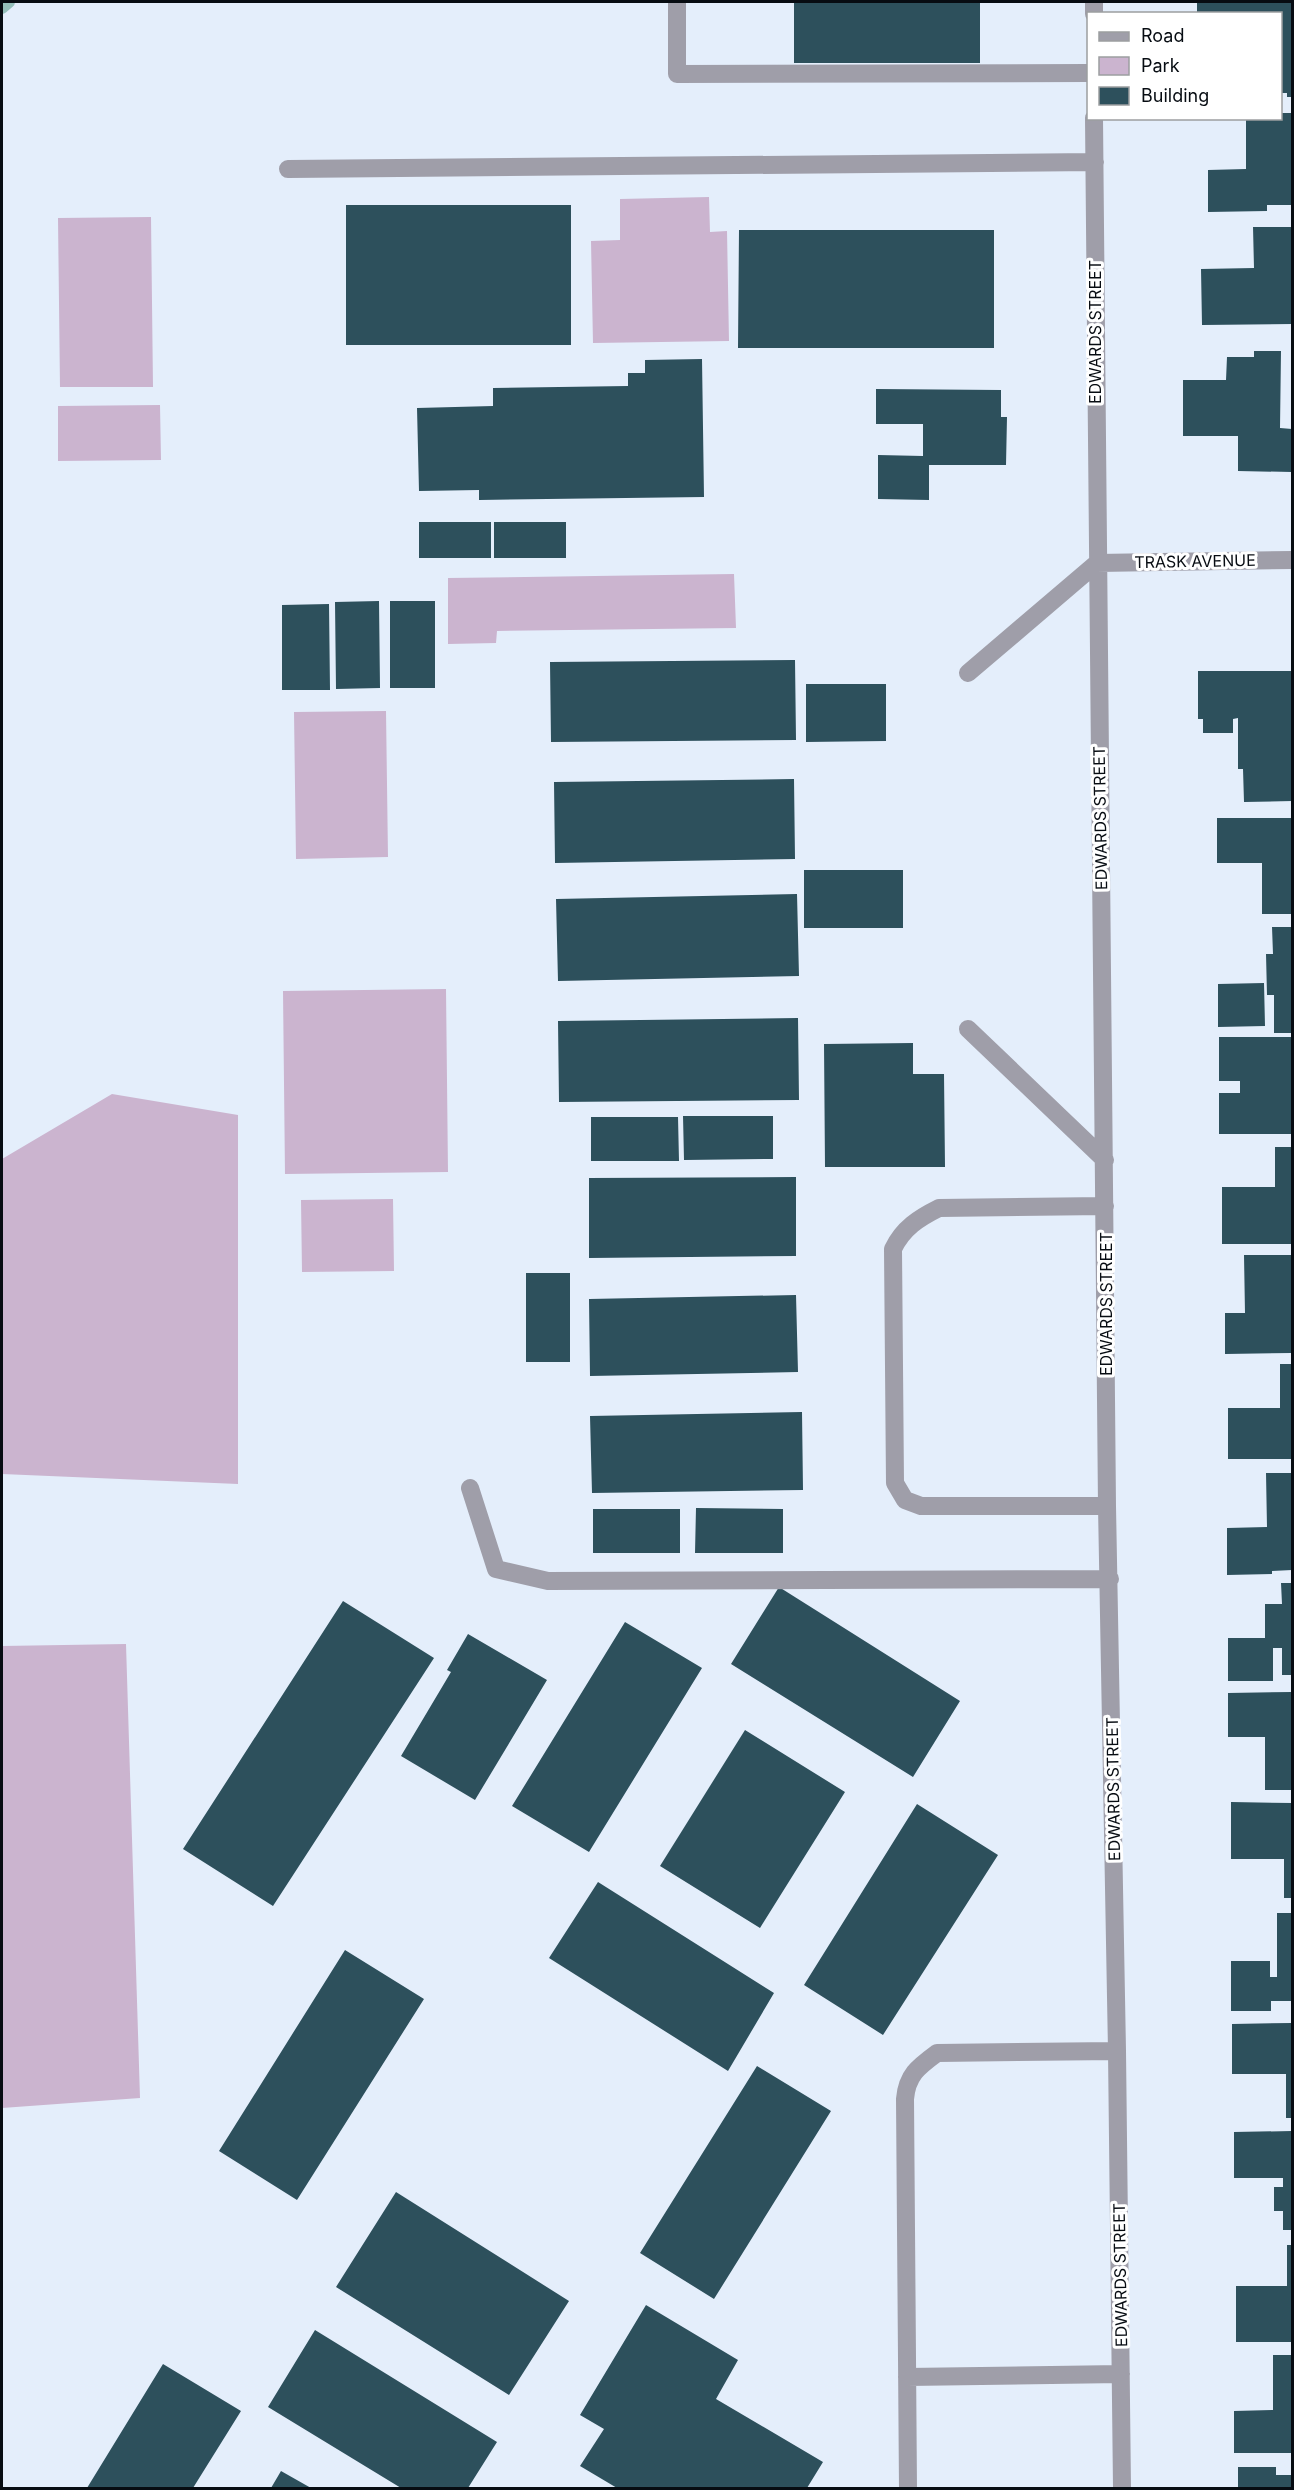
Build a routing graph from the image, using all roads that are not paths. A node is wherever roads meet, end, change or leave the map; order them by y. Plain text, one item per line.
1 (677, 2) edge
2 (1087, 73) edge
3 (1094, 120) edge
4 (1095, 162) junction
5 (288, 169) dead end
6 (1293, 560) edge
7 (1097, 563) junction
8 (968, 673) dead end
9 (968, 1029) dead end
10 (1105, 1160) junction
11 (1105, 1206) junction
12 (470, 1488) dead end
13 (1107, 1506) junction
14 (1110, 1579) junction
15 (1117, 2051) junction
16 (1121, 2374) junction
17 (907, 2377) junction
18 (908, 2488) edge
19 (1122, 2488) edge

1 - 2 street
3 - 4 street, EDWARDS STREET
4 - 5 street
4 - 7 street, EDWARDS STREET
6 - 7 street, TRASK AVENUE
7 - 8 street
7 - 10 street, EDWARDS STREET
9 - 10 street
10 - 11 street, EDWARDS STREET
11 - 13 street, EDWARDS STREET
11 - 13 street
12 - 14 street
13 - 14 street, EDWARDS STREET
14 - 15 street, EDWARDS STREET
15 - 16 street, EDWARDS STREET
15 - 17 street
16 - 17 street
16 - 19 street, EDWARDS STREET
17 - 18 street

